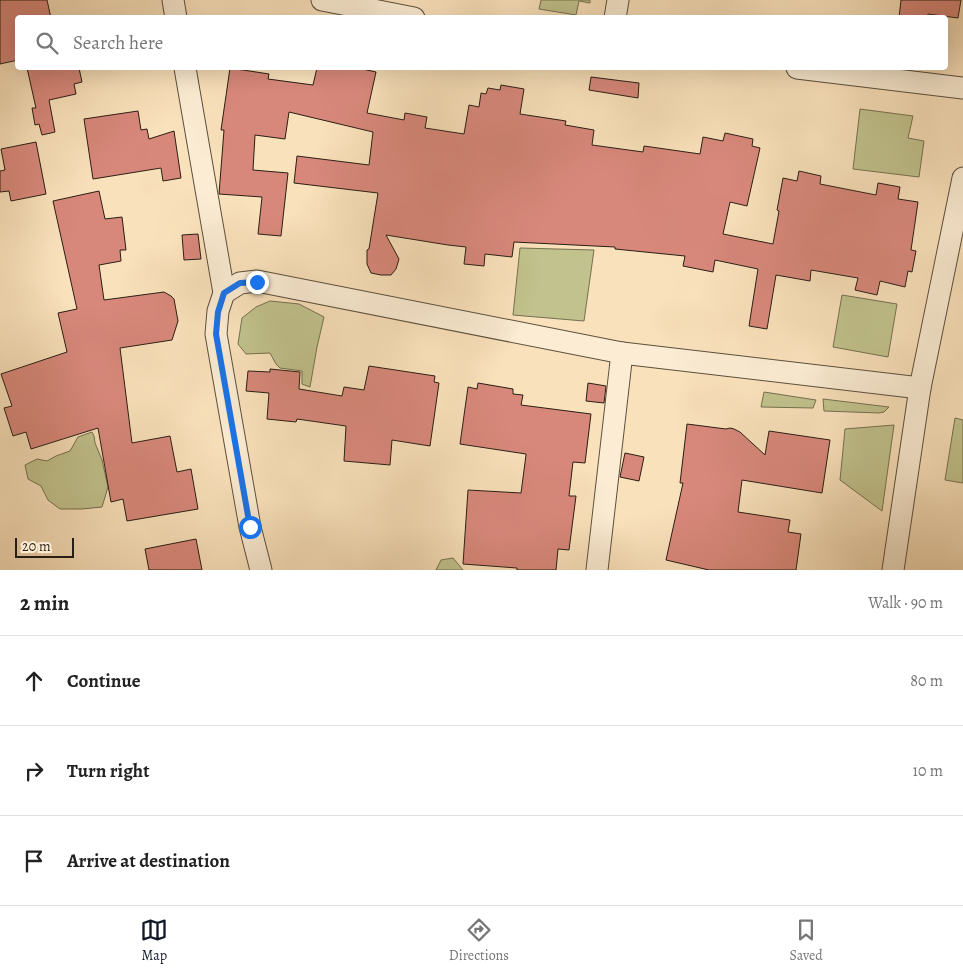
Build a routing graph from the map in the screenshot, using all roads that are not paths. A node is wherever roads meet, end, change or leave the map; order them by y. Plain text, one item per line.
1 (173, 0) edge
2 (322, 0) edge
3 (618, 0) edge
4 (176, 15) edge
5 (399, 15) edge
6 (616, 15) edge
7 (185, 70) edge
8 (814, 70) edge
9 (963, 88) edge
10 (963, 178) edge
11 (224, 293) junction
12 (622, 353) junction
13 (920, 388) junction
14 (261, 570) edge
15 (597, 570) edge
16 (893, 570) edge

1 - 4 street
2 - 5 street
3 - 6 street
7 - 11 street
8 - 9 street
10 - 13 street
11 - 12 street
11 - 14 street
12 - 13 street
12 - 15 street
13 - 16 street

